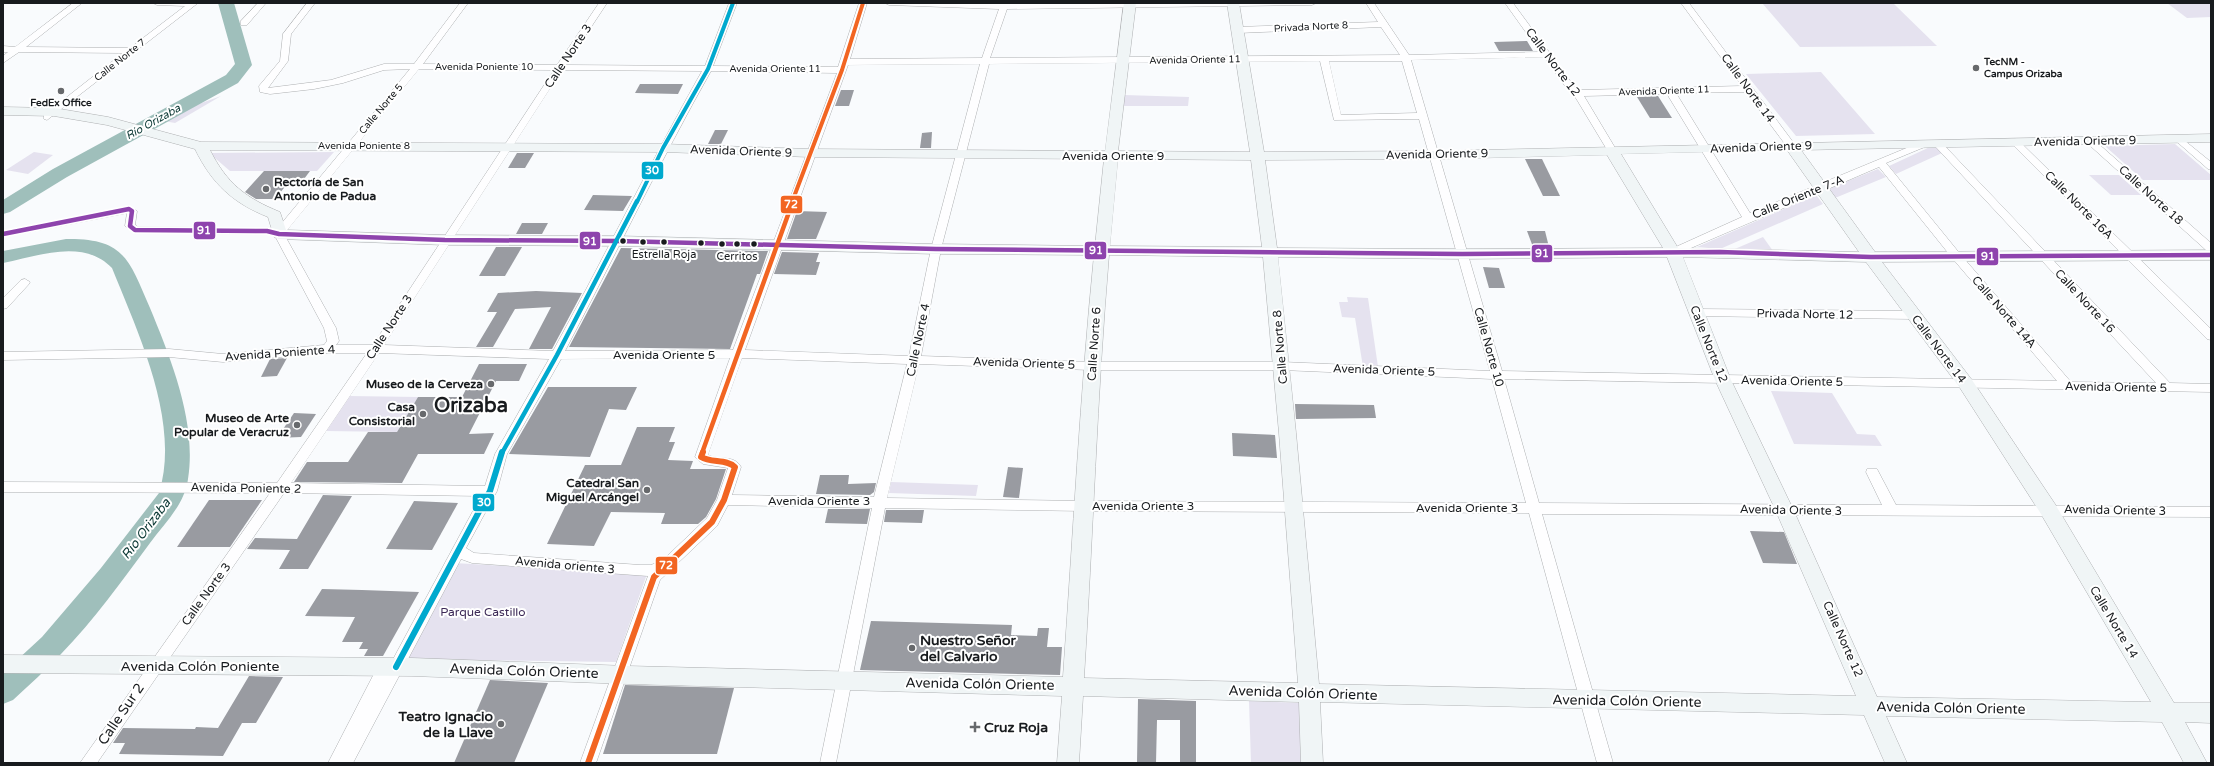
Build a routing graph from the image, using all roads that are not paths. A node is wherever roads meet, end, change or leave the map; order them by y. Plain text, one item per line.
1 (78, 3) edge
2 (157, 3) edge
3 (193, 3) edge
4 (262, 3) edge
5 (311, 3) edge
6 (464, 3) edge
7 (603, 3) edge
8 (733, 3) edge
9 (863, 3) edge
10 (889, 3) edge
11 (1312, 3) edge
12 (1370, 3) edge
13 (1509, 3) edge
14 (1685, 3) edge
15 (1085, 4) edge
16 (1234, 4) edge
17 (1004, 5) edge
18 (1130, 5) edge
19 (244, 23) dead end
20 (1384, 24) junction
21 (1238, 30) junction
22 (3, 49) edge
23 (15, 51) junction
24 (3, 52) edge
25 (129, 53) junction
26 (1545, 54) junction
27 (1324, 58) junction
28 (1406, 58) junction
29 (1244, 59) junction
30 (3, 60) edge
31 (1124, 60) junction
32 (985, 61) junction
33 (844, 66) junction
34 (416, 67) junction
35 (561, 67) junction
36 (708, 69) junction
37 (1749, 89) junction
38 (1668, 90) junction
39 (1578, 93) junction
40 (3, 111) edge
41 (50, 115) junction
42 (1422, 116) junction
43 (3, 117) edge
44 (2211, 138) edge
45 (2179, 139) junction
46 (2090, 141) junction
47 (2015, 142) junction
48 (1924, 144) junction
49 (1938, 144) junction
50 (201, 146) junction
51 (350, 146) junction
52 (1791, 146) junction
53 (663, 148) junction
54 (1703, 148) junction
55 (505, 149) junction
56 (1612, 151) junction
57 (810, 153) junction
58 (959, 155) junction
59 (1435, 155) junction
60 (1111, 156) junction
61 (1259, 156) junction
62 (1881, 163) junction
63 (2211, 167) edge
64 (1821, 189) junction
65 (295, 212) junction
66 (275, 215) junction
67 (1748, 218) junction
68 (3, 234) edge
69 (279, 234) junction
70 (445, 240) junction
71 (618, 241) junction
72 (776, 245) junction
73 (936, 249) junction
74 (1101, 249) junction
75 (2211, 249) edge
76 (1270, 251) junction
77 (1673, 252) junction
78 (1462, 254) junction
79 (2211, 255) edge
80 (2043, 256) junction
81 (2130, 256) junction
82 (1871, 257) junction
83 (1957, 257) junction
84 (25, 282) dead end
85 (3, 304) edge
86 (1697, 313) junction
87 (1914, 315) junction
88 (2211, 336) edge
89 (327, 349) junction
90 (376, 349) junction
91 (738, 354) junction
92 (557, 355) junction
93 (3, 356) edge
94 (914, 360) junction
95 (1092, 366) junction
96 (1282, 366) junction
97 (1497, 375) junction
98 (1723, 380) junction
99 (1966, 384) junction
100 (2068, 386) junction
101 (2168, 388) junction
102 (2211, 388) edge
103 (1872, 472) dead end
104 (3, 488) edge
105 (281, 488) junction
106 (490, 491) junction
107 (724, 500) junction
108 (880, 501) junction
109 (1085, 506) junction
110 (1293, 506) junction
111 (1533, 508) junction
112 (1784, 509) junction
113 (2048, 509) junction
114 (1892, 511) junction
115 (2211, 512) edge
116 (459, 551) junction
117 (670, 561) junction
118 (3, 664) edge
119 (154, 666) junction
120 (391, 667) junction
121 (619, 674) junction
122 (846, 680) junction
123 (1073, 686) junction
124 (1309, 693) junction
125 (1587, 700) junction
126 (1873, 706) junction
127 (2168, 712) junction
128 (2211, 713) edge
129 (88, 763) edge
130 (336, 763) edge
131 (345, 763) edge
132 (588, 763) edge
133 (828, 763) edge
134 (1068, 763) edge
135 (1312, 763) edge
136 (1605, 763) edge
137 (1896, 763) edge
138 (2196, 763) edge

1 - 23 street
2 - 3 street
3 - 25 street, Calle Norte 7
4 - 19 street
5 - 34 street, Avenida Poniente 10
6 - 34 street, Calle Norte 5
7 - 35 street, Calle Norte 3
8 - 36 street
9 - 33 street
10 - 17 street
11 - 16 street
12 - 20 street, Calle Norte 10
13 - 26 street, Calle Norte 12
14 - 37 street, Calle Norte 14
15 - 17 street
15 - 18 street
16 - 18 street
16 - 21 street, Calle Norte 8
17 - 32 street, Calle Norte 4
18 - 31 street, Calle Norte 6
20 - 21 street, Privada Norte 8
20 - 28 street, Calle Norte 10
21 - 29 street, Calle Norte 8
22 - 23 street
23 - 24 street
23 - 25 street
23 - 30 street
25 - 41 street, Calle Norte 7
26 - 28 street, Avenida Oriente 11
26 - 39 street, Calle Norte 12
27 - 28 street, Avenida Oriente 11
27 - 29 street, Avenida Oriente 11
27 - 42 street
28 - 42 street, Calle Norte 10
29 - 31 street, Avenida Oriente 11
29 - 61 street, Calle Norte 8
31 - 32 street, Avenida Oriente 11
31 - 60 street, Calle Norte 6
32 - 33 street, Avenida Oriente 11
32 - 58 street, Calle Norte 4
33 - 36 street, Avenida Oriente 11
33 - 57 street
34 - 35 street, Avenida Poniente 10
34 - 51 street, Calle Norte 5
35 - 36 street, Avenida Poniente 10
35 - 55 street, Calle Norte 3
36 - 53 street
37 - 38 street, Avenida Oriente 11
37 - 52 street, Calle Norte 14
38 - 39 street, Avenida Oriente 11
38 - 54 street
39 - 56 street, Calle Norte 12
40 - 41 street, Avenida Poniente 8
41 - 43 street, Avenida Poniente 8
41 - 50 street, Avenida Poniente 8
42 - 59 street, Calle Norte 10
44 - 45 street, Avenida Oriente 9
45 - 46 street, Avenida Oriente 9
45 - 63 street
46 - 47 street, Avenida Oriente 9
46 - 75 street, Calle Norte 18
47 - 49 street, Avenida Oriente 9
47 - 81 street, Calle Norte 16A
48 - 49 street, Avenida Oriente 9
48 - 52 street, Avenida Oriente 9
48 - 62 street, Calle Oriente 7-A
49 - 80 street, Calle Norte 16
50 - 51 street, Avenida Poniente 8
50 - 66 street
51 - 55 street, Avenida Poniente 8
51 - 65 street, Calle Norte 5
52 - 54 street, Avenida Oriente 9
52 - 64 street, Calle Norte 14
53 - 55 street, Avenida Poniente 8
53 - 57 street, Avenida Oriente 9
53 - 71 street
54 - 56 street, Avenida Oriente 9
54 - 67 street
55 - 70 street, Calle Norte 3
56 - 59 street, Avenida Oriente 9
56 - 77 street, Calle Norte 12
57 - 58 street, Avenida Oriente 9
57 - 72 street
58 - 60 street, Avenida Oriente 9
58 - 73 street, Calle Norte 4
59 - 61 street, Avenida Oriente 9
59 - 78 street, Calle Norte 10
60 - 61 street, Avenida Oriente 9
60 - 74 street, Calle Norte 6
61 - 76 street, Calle Norte 8
62 - 64 street, Calle Oriente 7-A
62 - 83 street, Calle Norte 14A
64 - 67 street, Calle Oriente 7-A
64 - 82 street, Calle Norte 14
65 - 66 street
65 - 69 street, Calle Norte 5
66 - 69 street
67 - 77 street, Calle Oriente 7-A
68 - 69 street
69 - 70 street
69 - 89 street
70 - 71 street
70 - 90 street, Calle Norte 3
71 - 72 street
71 - 92 street
72 - 73 street
72 - 91 street
73 - 74 street
73 - 94 street, Calle Norte 4
74 - 76 street
74 - 95 street, Calle Norte 6
76 - 78 street
76 - 96 street, Calle Norte 8
77 - 78 street
77 - 82 street
77 - 86 street, Calle Norte 12
78 - 97 street, Calle Norte 10
79 - 81 street
80 - 81 street
80 - 83 street
80 - 101 street, Calle Norte 16
81 - 88 street, Calle Norte 16A
82 - 83 street
82 - 87 street, Calle Norte 14
83 - 100 street, Calle Norte 14A
84 - 85 street
86 - 87 street, Privada Norte 12
86 - 98 street, Calle Norte 12
87 - 99 street, Calle Norte 14
89 - 90 street, Avenida Poniente 4
89 - 93 street, Avenida Poniente 4
90 - 92 street, Avenida Poniente 4
90 - 105 street, Calle Norte 3
91 - 92 street, Avenida Oriente 5
91 - 94 street, Avenida Oriente 5
91 - 107 street
92 - 106 street
94 - 95 street, Avenida Oriente 5
94 - 108 street, Calle Norte 4
95 - 96 street, Avenida Oriente 5
95 - 109 street, Calle Norte 6
96 - 97 street, Avenida Oriente 5
96 - 110 street, Calle Norte 8
97 - 98 street, Avenida Oriente 5
97 - 111 street, Calle Norte 10
98 - 99 street, Avenida Oriente 5
98 - 112 street, Calle Norte 12
99 - 100 street, Avenida Oriente 5
99 - 113 street, Calle Norte 14
100 - 101 street, Avenida Oriente 5
101 - 102 street, Avenida Oriente 5
103 - 114 street
104 - 105 street, Avenida Poniente 2
105 - 106 street, Avenida Poniente 2
105 - 119 street, Calle Norte 3
106 - 116 street
107 - 108 street, Avenida Oriente 3
107 - 117 street
108 - 109 street, Avenida Oriente 3
108 - 122 street, Calle Norte 4
109 - 110 street, Avenida Oriente 3
109 - 123 street, Calle Norte 6
110 - 111 street, Avenida Oriente 3
110 - 124 street, Calle Norte 8
111 - 112 street, Avenida Oriente 3
111 - 125 street, Calle Norte 10
112 - 114 street, Avenida Oriente 3
112 - 126 street, Calle Norte 12
113 - 114 street, Avenida Oriente 3
113 - 115 street, Avenida Oriente 3
113 - 127 street, Calle Norte 14
116 - 117 street, Avenida oriente 3
116 - 120 street
117 - 121 street
118 - 119 street, Avenida Colón Poniente
119 - 120 street, Avenida Colón Poniente
119 - 129 street, Calle Sur 2
120 - 121 street, Avenida Colón Oriente
120 - 130 street
120 - 131 street
121 - 122 street, Avenida Colón Oriente
121 - 132 street
122 - 123 street, Avenida Colón Oriente
122 - 133 street, Calle Norte 4
123 - 124 street, Avenida Colón Oriente
123 - 134 street, Calle Norte 6
124 - 125 street, Avenida Colón Oriente
124 - 135 street, Calle Norte 8
125 - 126 street, Avenida Colón Oriente
125 - 136 street, Calle Norte 10
126 - 127 street, Avenida Colón Oriente
126 - 137 street, Calle Norte 12
127 - 128 street, Avenida Colón Oriente
127 - 138 street, Calle Norte 14

